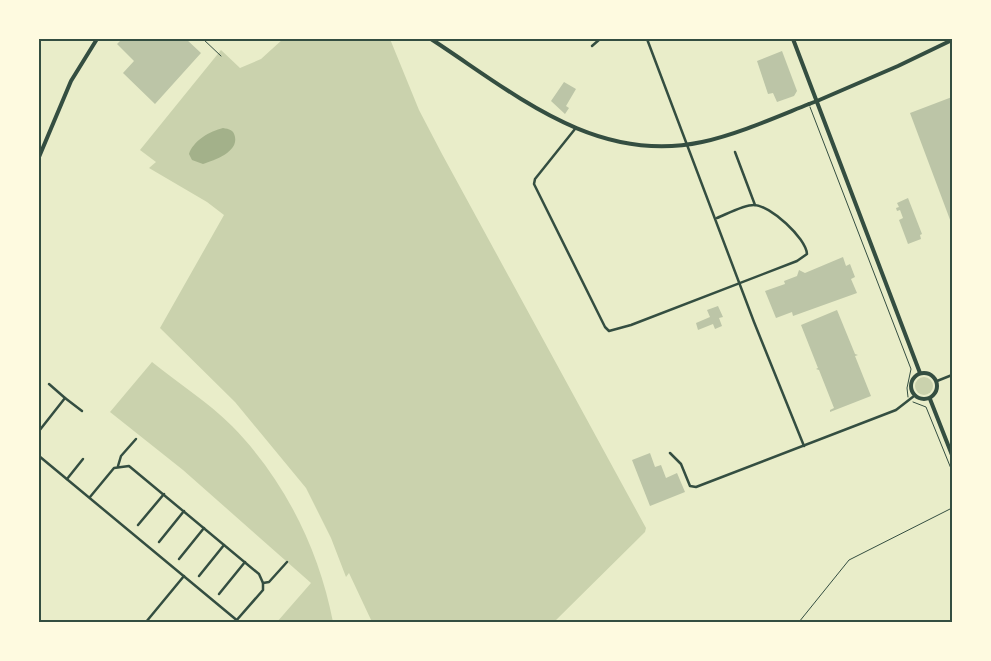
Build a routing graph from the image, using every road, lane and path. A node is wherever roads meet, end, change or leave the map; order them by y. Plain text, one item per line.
1 (97, 39) edge
2 (203, 39) edge
3 (600, 39) edge
4 (647, 39) edge
5 (793, 39) edge
6 (434, 40) edge
7 (952, 40) edge
8 (592, 46) dead end
9 (221, 56) dead end
10 (817, 101) junction
11 (809, 104) junction
12 (575, 129) junction
13 (687, 144) junction
14 (735, 152) dead end
15 (39, 157) edge
16 (755, 205) junction
17 (717, 218) junction
18 (741, 282) junction
19 (920, 374) junction
20 (952, 375) edge
21 (937, 381) junction
22 (49, 384) dead end
23 (914, 396) junction
24 (65, 398) junction
25 (930, 399) junction
26 (910, 400) junction
27 (82, 411) dead end
28 (39, 431) edge
29 (136, 439) dead end
30 (804, 446) junction
31 (670, 452) dead end
32 (952, 455) edge
33 (39, 456) edge
34 (83, 459) dead end
35 (118, 466) junction
36 (952, 471) edge
37 (67, 479) junction
38 (164, 494) junction
39 (90, 497) junction
40 (952, 508) edge
41 (184, 511) junction
42 (138, 525) dead end
43 (204, 528) junction
44 (159, 542) dead end
45 (224, 544) junction
46 (179, 558) dead end
47 (245, 562) junction
48 (287, 562) dead end
49 (184, 576) junction
50 (199, 576) dead end
51 (263, 583) junction
52 (219, 594) dead end
53 (146, 622) edge
54 (237, 622) edge
55 (799, 622) edge

1 - 15 street
2 - 9 lane
3 - 8 street
4 - 13 street
5 - 10 street
6 - 12 street
7 - 10 street
10 - 11 street
10 - 19 street
11 - 13 street
11 - 26 path
12 - 13 street
12 - 18 street
13 - 17 street
14 - 16 street
16 - 17 street
16 - 18 street
17 - 18 street
18 - 30 street
19 - 21 street
19 - 23 street
20 - 21 street
21 - 25 street
22 - 24 street
23 - 25 street
23 - 26 street
24 - 27 street
24 - 28 street
25 - 32 street
26 - 30 street
26 - 36 path
29 - 35 street
30 - 31 street
33 - 37 street
34 - 37 street
35 - 38 street
35 - 39 street
37 - 39 street
38 - 41 street
38 - 42 street
39 - 49 street
40 - 55 path
41 - 43 street
41 - 44 street
43 - 45 street
43 - 46 street
45 - 47 street
45 - 50 street
47 - 51 street
47 - 52 street
48 - 51 street
49 - 53 street
49 - 54 street
51 - 54 street

